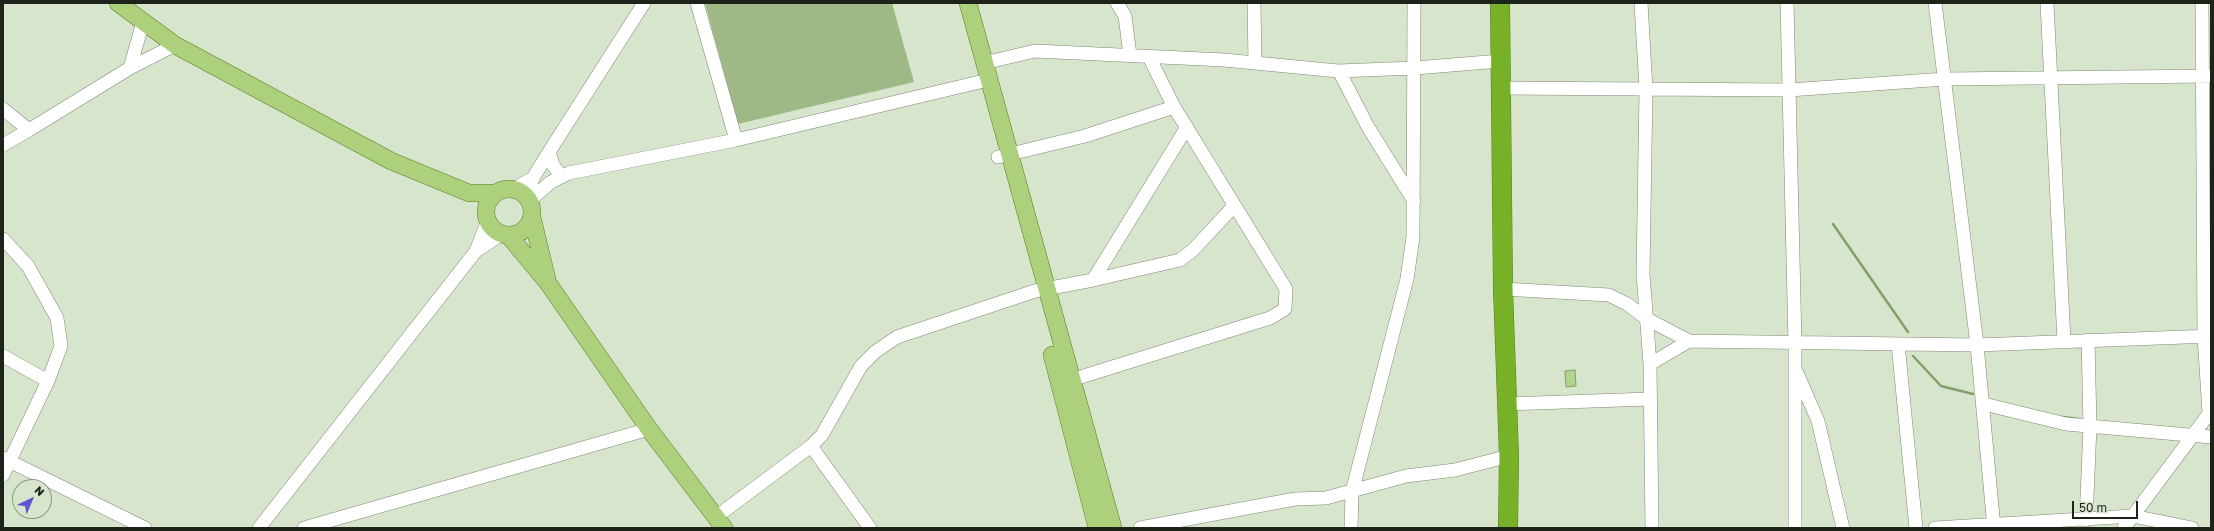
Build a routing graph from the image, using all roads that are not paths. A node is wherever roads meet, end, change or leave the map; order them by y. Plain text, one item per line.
1 (118, 3) edge
2 (644, 3) edge
3 (697, 3) edge
4 (958, 3) edge
5 (968, 3) edge
6 (1117, 3) edge
7 (1254, 3) edge
8 (1414, 3) edge
9 (1500, 3) edge
10 (1641, 3) edge
11 (1787, 3) edge
12 (1936, 3) edge
13 (2047, 3) edge
14 (2202, 3) edge
15 (143, 22) junction
16 (175, 45) junction
17 (1130, 55) junction
18 (1149, 58) junction
19 (1500, 61) junction
20 (984, 63) junction
21 (1255, 63) junction
22 (130, 68) junction
23 (1415, 68) junction
24 (1339, 71) junction
25 (2206, 76) edge
26 (2051, 77) junction
27 (1945, 79) junction
28 (984, 81) junction
29 (1501, 88) junction
30 (1646, 89) junction
31 (1789, 90) junction
32 (1174, 107) junction
33 (3, 110) edge
34 (1187, 127) junction
35 (29, 130) junction
36 (736, 140) junction
37 (3, 144) edge
38 (549, 152) junction
39 (1003, 156) junction
40 (561, 176) junction
41 (469, 193) junction
42 (495, 193) junction
43 (525, 201) junction
44 (1414, 201) junction
45 (1234, 206) junction
46 (486, 218) junction
47 (505, 235) junction
48 (3, 239) edge
49 (476, 251) junction
50 (1093, 280) junction
51 (548, 283) junction
52 (1502, 288) junction
53 (1040, 290) junction
54 (1647, 319) junction
55 (2207, 336) edge
56 (2088, 340) junction
57 (1689, 341) junction
58 (2064, 341) junction
59 (1795, 342) junction
60 (1898, 344) junction
61 (1977, 345) junction
62 (3, 356) edge
63 (1650, 364) junction
64 (1795, 368) junction
65 (1071, 380) junction
66 (48, 381) junction
67 (1650, 399) junction
68 (1506, 404) junction
69 (1984, 404) junction
70 (2210, 412) edge
71 (2090, 426) junction
72 (649, 429) junction
73 (2194, 435) junction
74 (2211, 437) edge
75 (811, 446) junction
76 (1509, 456) junction
77 (6, 459) edge
78 (3, 475) edge
79 (1352, 492) junction
80 (2133, 516) junction
81 (2086, 520) junction
82 (720, 523) edge
83 (1994, 527) edge
84 (145, 528) edge
85 (259, 528) edge
86 (304, 528) edge
87 (870, 528) edge
88 (1097, 528) edge
89 (1113, 528) edge
90 (1140, 528) edge
91 (1351, 528) edge
92 (1508, 528) edge
93 (1652, 528) edge
94 (1796, 528) edge
95 (1843, 528) edge
96 (1916, 528) edge
97 (1936, 528) edge
98 (2124, 528) edge
99 (2192, 528) edge

1 - 15 main road
2 - 38 street
3 - 36 street
4 - 28 main road
5 - 20 main road
6 - 17 street
7 - 21 street
8 - 23 street
9 - 19 highway
10 - 30 street
11 - 31 street
12 - 27 street
13 - 26 street
14 - 25 street
15 - 16 main road
15 - 22 street
16 - 22 street
16 - 41 main road
17 - 18 street
17 - 20 street
18 - 21 street
18 - 32 street
19 - 23 street
19 - 29 highway
20 - 28 main road
21 - 24 street
22 - 35 street
23 - 24 street
23 - 44 street
24 - 44 street
25 - 26 street
25 - 55 street
26 - 27 street
26 - 58 street
27 - 31 street
27 - 61 street
28 - 36 street
28 - 39 main road
29 - 30 street
29 - 52 highway
30 - 31 street
30 - 54 street
31 - 59 street
32 - 34 street
32 - 39 street
33 - 35 street
34 - 45 street
34 - 50 street
35 - 37 street
36 - 40 street
38 - 40 street
38 - 43 street
39 - 53 main road
40 - 43 street
41 - 42 main road
41 - 46 main road
42 - 43 main road
42 - 46 main road
43 - 47 main road
43 - 51 main road
44 - 79 street
45 - 50 street
45 - 65 street
46 - 47 main road
46 - 49 street
47 - 49 street
47 - 51 main road
48 - 66 street
49 - 85 street
50 - 53 street
51 - 72 main road
52 - 54 street
52 - 68 highway
53 - 65 main road
53 - 75 street
53 - 88 main road
54 - 57 street
54 - 63 street
55 - 56 street
55 - 70 street
56 - 58 street
56 - 71 street
57 - 59 street
57 - 63 street
58 - 61 street
59 - 60 street
59 - 64 street
60 - 61 street
60 - 96 street
61 - 69 street
62 - 66 street
63 - 67 street
64 - 94 street
64 - 95 street
65 - 89 main road
66 - 77 street
67 - 68 street
67 - 93 street
68 - 76 highway
69 - 71 street
69 - 83 street
70 - 73 street
71 - 73 street
71 - 81 street
72 - 82 main road
72 - 86 street
73 - 74 street
73 - 80 street
75 - 82 street
75 - 87 street
76 - 79 street
76 - 92 highway
77 - 78 street
77 - 84 street
79 - 90 street
79 - 91 street
80 - 81 street
80 - 98 street
80 - 99 street
81 - 83 street
83 - 97 street

